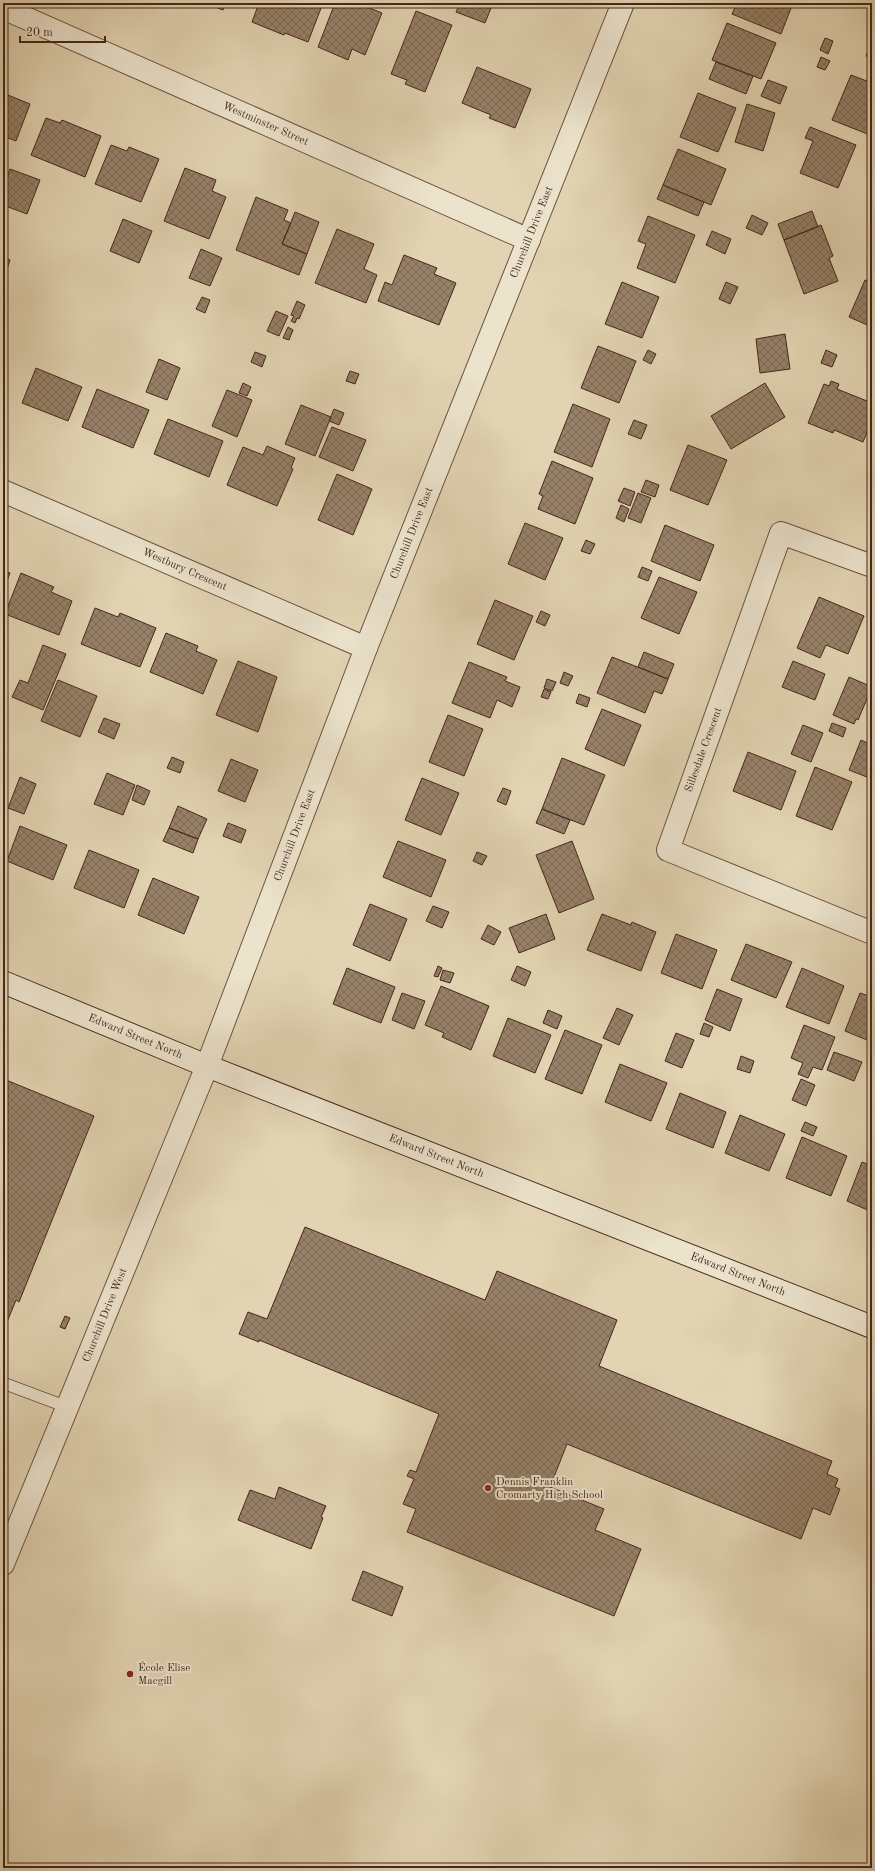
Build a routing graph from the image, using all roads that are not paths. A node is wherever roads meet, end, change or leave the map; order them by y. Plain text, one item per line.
1 (623, 3) edge
2 (3, 8) edge
3 (529, 240) junction
4 (3, 491) edge
5 (872, 566) edge
6 (366, 648) junction
7 (872, 933) edge
8 (3, 982) edge
9 (207, 1066) junction
10 (872, 1326) edge
11 (3, 1383) edge
12 (67, 1407) junction
13 (9, 1534) edge
14 (3, 1564) edge

1 - 3 street, Churchill Drive East
2 - 3 street, Westminster Street
3 - 6 street, Churchill Drive East
4 - 6 street, Westbury Crescent
5 - 7 street, Sillesdale Crescent
6 - 9 street, Churchill Drive East
8 - 9 street, Edward Street North
9 - 10 street, Edward Street North
9 - 12 street, Churchill Drive West
11 - 12 lane
12 - 13 street, Churchill Drive West
13 - 14 street, Churchill Drive West

